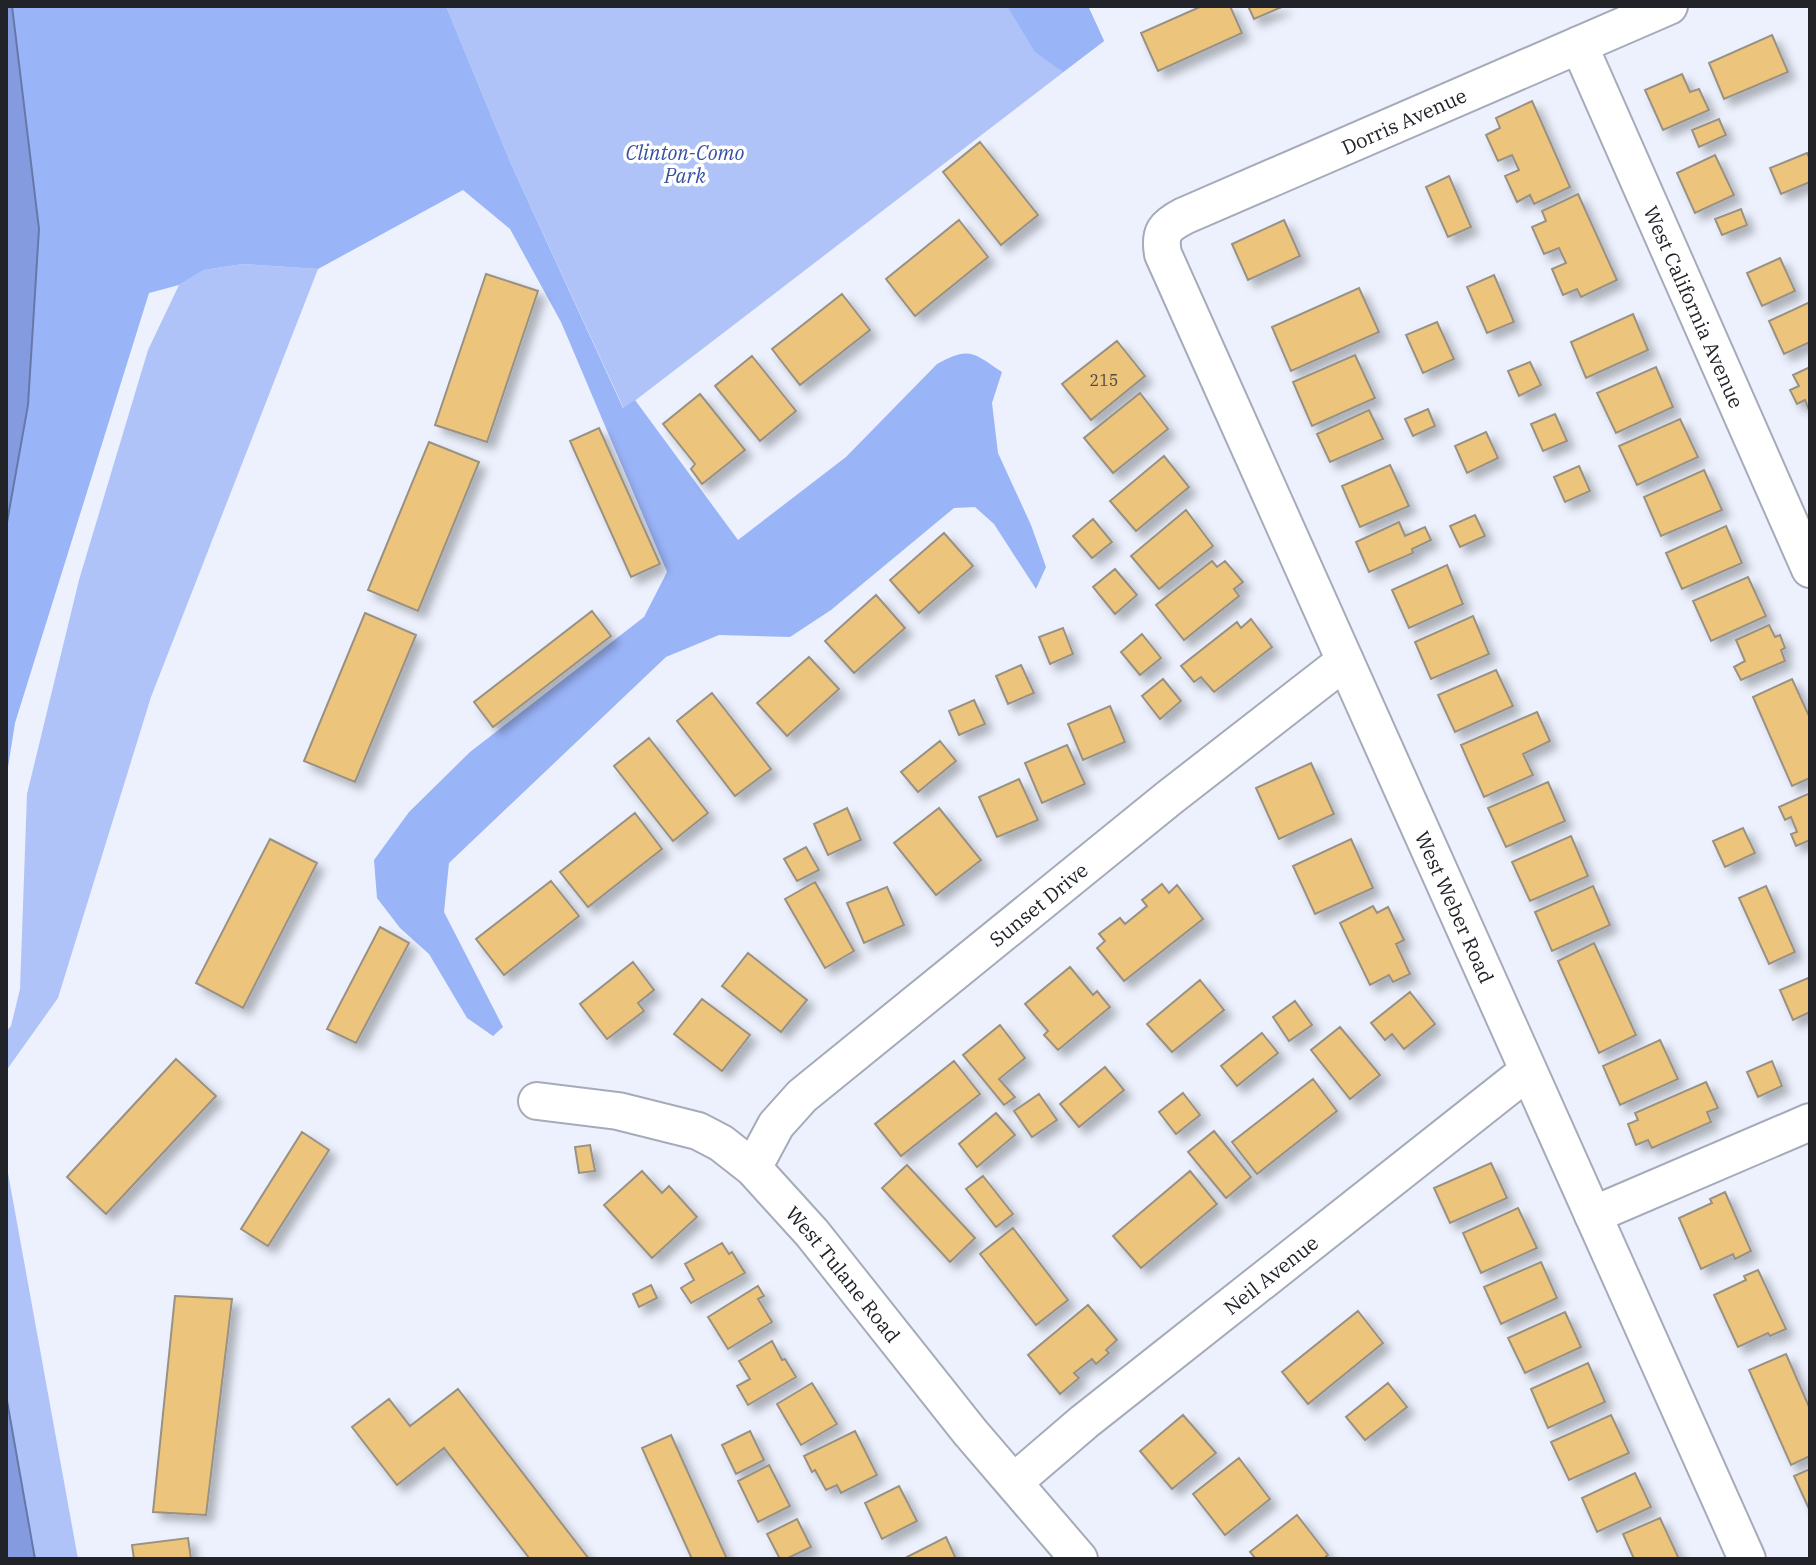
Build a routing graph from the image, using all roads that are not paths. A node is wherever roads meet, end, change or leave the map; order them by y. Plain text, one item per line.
1 (1669, 6) edge
2 (1579, 45) junction
3 (1163, 254) joint
4 (1810, 569) edge
5 (1345, 661) junction
6 (1528, 1071) junction
7 (537, 1101) dead end
8 (1810, 1122) edge
9 (753, 1168) junction
10 (1593, 1215) junction
11 (1014, 1482) junction
12 (1079, 1559) edge
13 (1747, 1559) edge

1 - 2 street, Dorris Avenue
2 - 3 street, Dorris Avenue
2 - 4 street, West California Avenue
3 - 5 street, West Weber Road
5 - 6 street, West Weber Road
5 - 9 street, Sunset Drive
6 - 10 street, West Weber Road
6 - 11 street, Neil Avenue
7 - 9 street, West Tulane Road
8 - 10 street
9 - 11 street, West Tulane Road
10 - 13 street, West Weber Road
11 - 12 street, West Tulane Road

